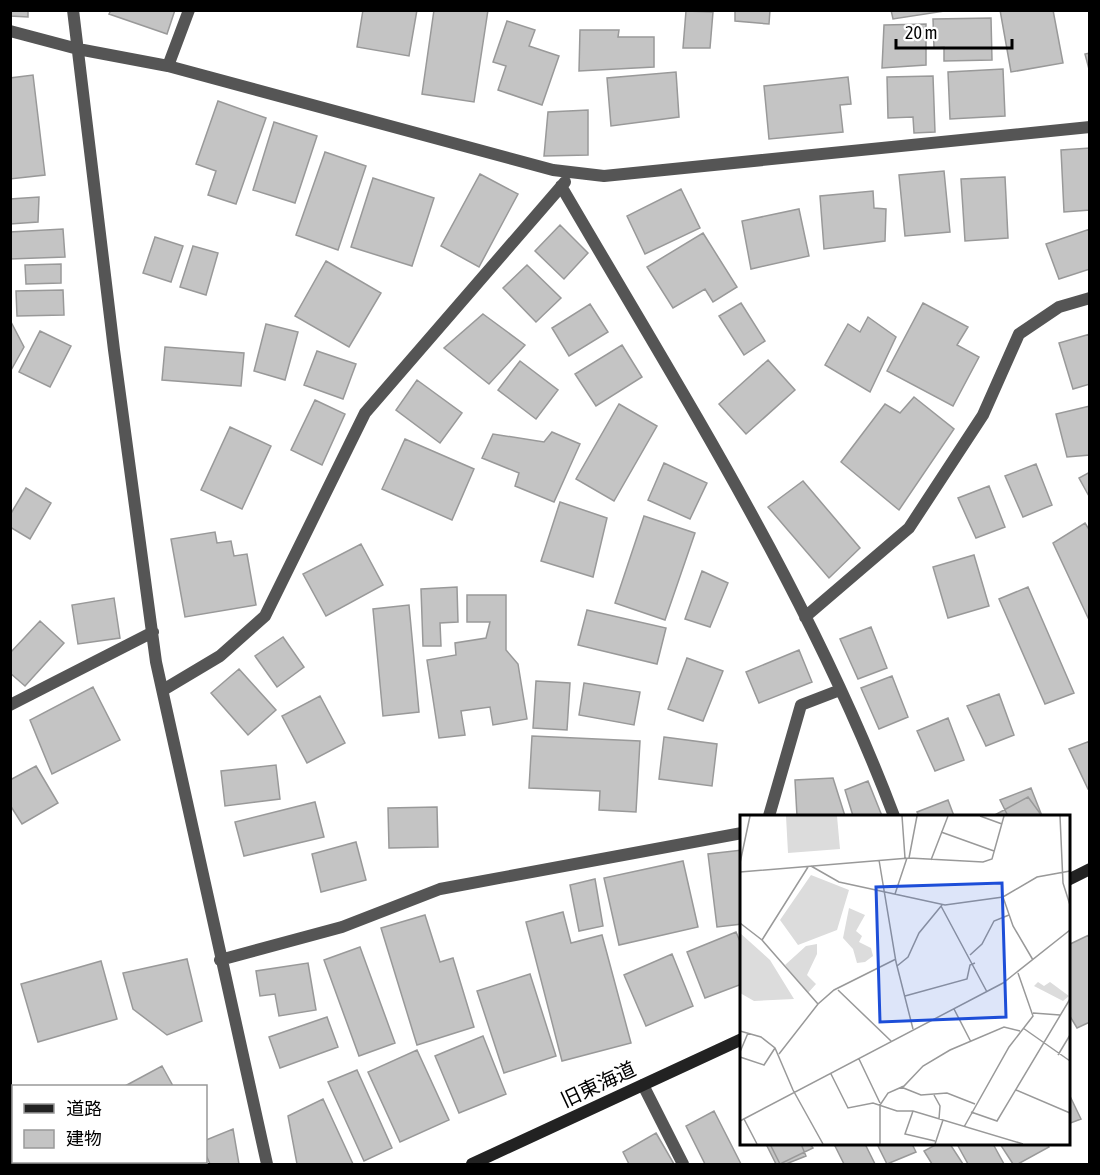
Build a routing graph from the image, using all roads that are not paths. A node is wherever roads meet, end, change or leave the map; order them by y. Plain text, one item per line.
1 (73, 10) edge
2 (189, 10) edge
3 (10, 31) edge
4 (78, 49) junction
5 (168, 66) junction
6 (1089, 127) edge
7 (574, 172) junction
8 (561, 186) junction
9 (1089, 298) edge
10 (805, 617) junction
11 (153, 632) junction
12 (163, 690) junction
13 (840, 690) junction
14 (10, 705) edge
15 (769, 815) edge
16 (894, 815) edge
17 (740, 832) edge
18 (1089, 869) edge
19 (1070, 879) edge
20 (220, 960) junction
21 (740, 1039) edge
22 (643, 1085) junction
23 (267, 1164) edge
24 (472, 1164) edge
25 (683, 1164) edge

1 - 4 street
2 - 5 street
3 - 4 street
4 - 5 street
4 - 11 street
5 - 7 street
6 - 7 street
7 - 8 street
8 - 10 street
8 - 12 street
9 - 10 street
10 - 13 street
11 - 12 street
11 - 14 street
12 - 20 street
13 - 15 street
13 - 16 street
17 - 20 street
18 - 19 street
20 - 23 street
21 - 22 street, 旧東海道
22 - 24 street, 旧東海道
22 - 25 street

